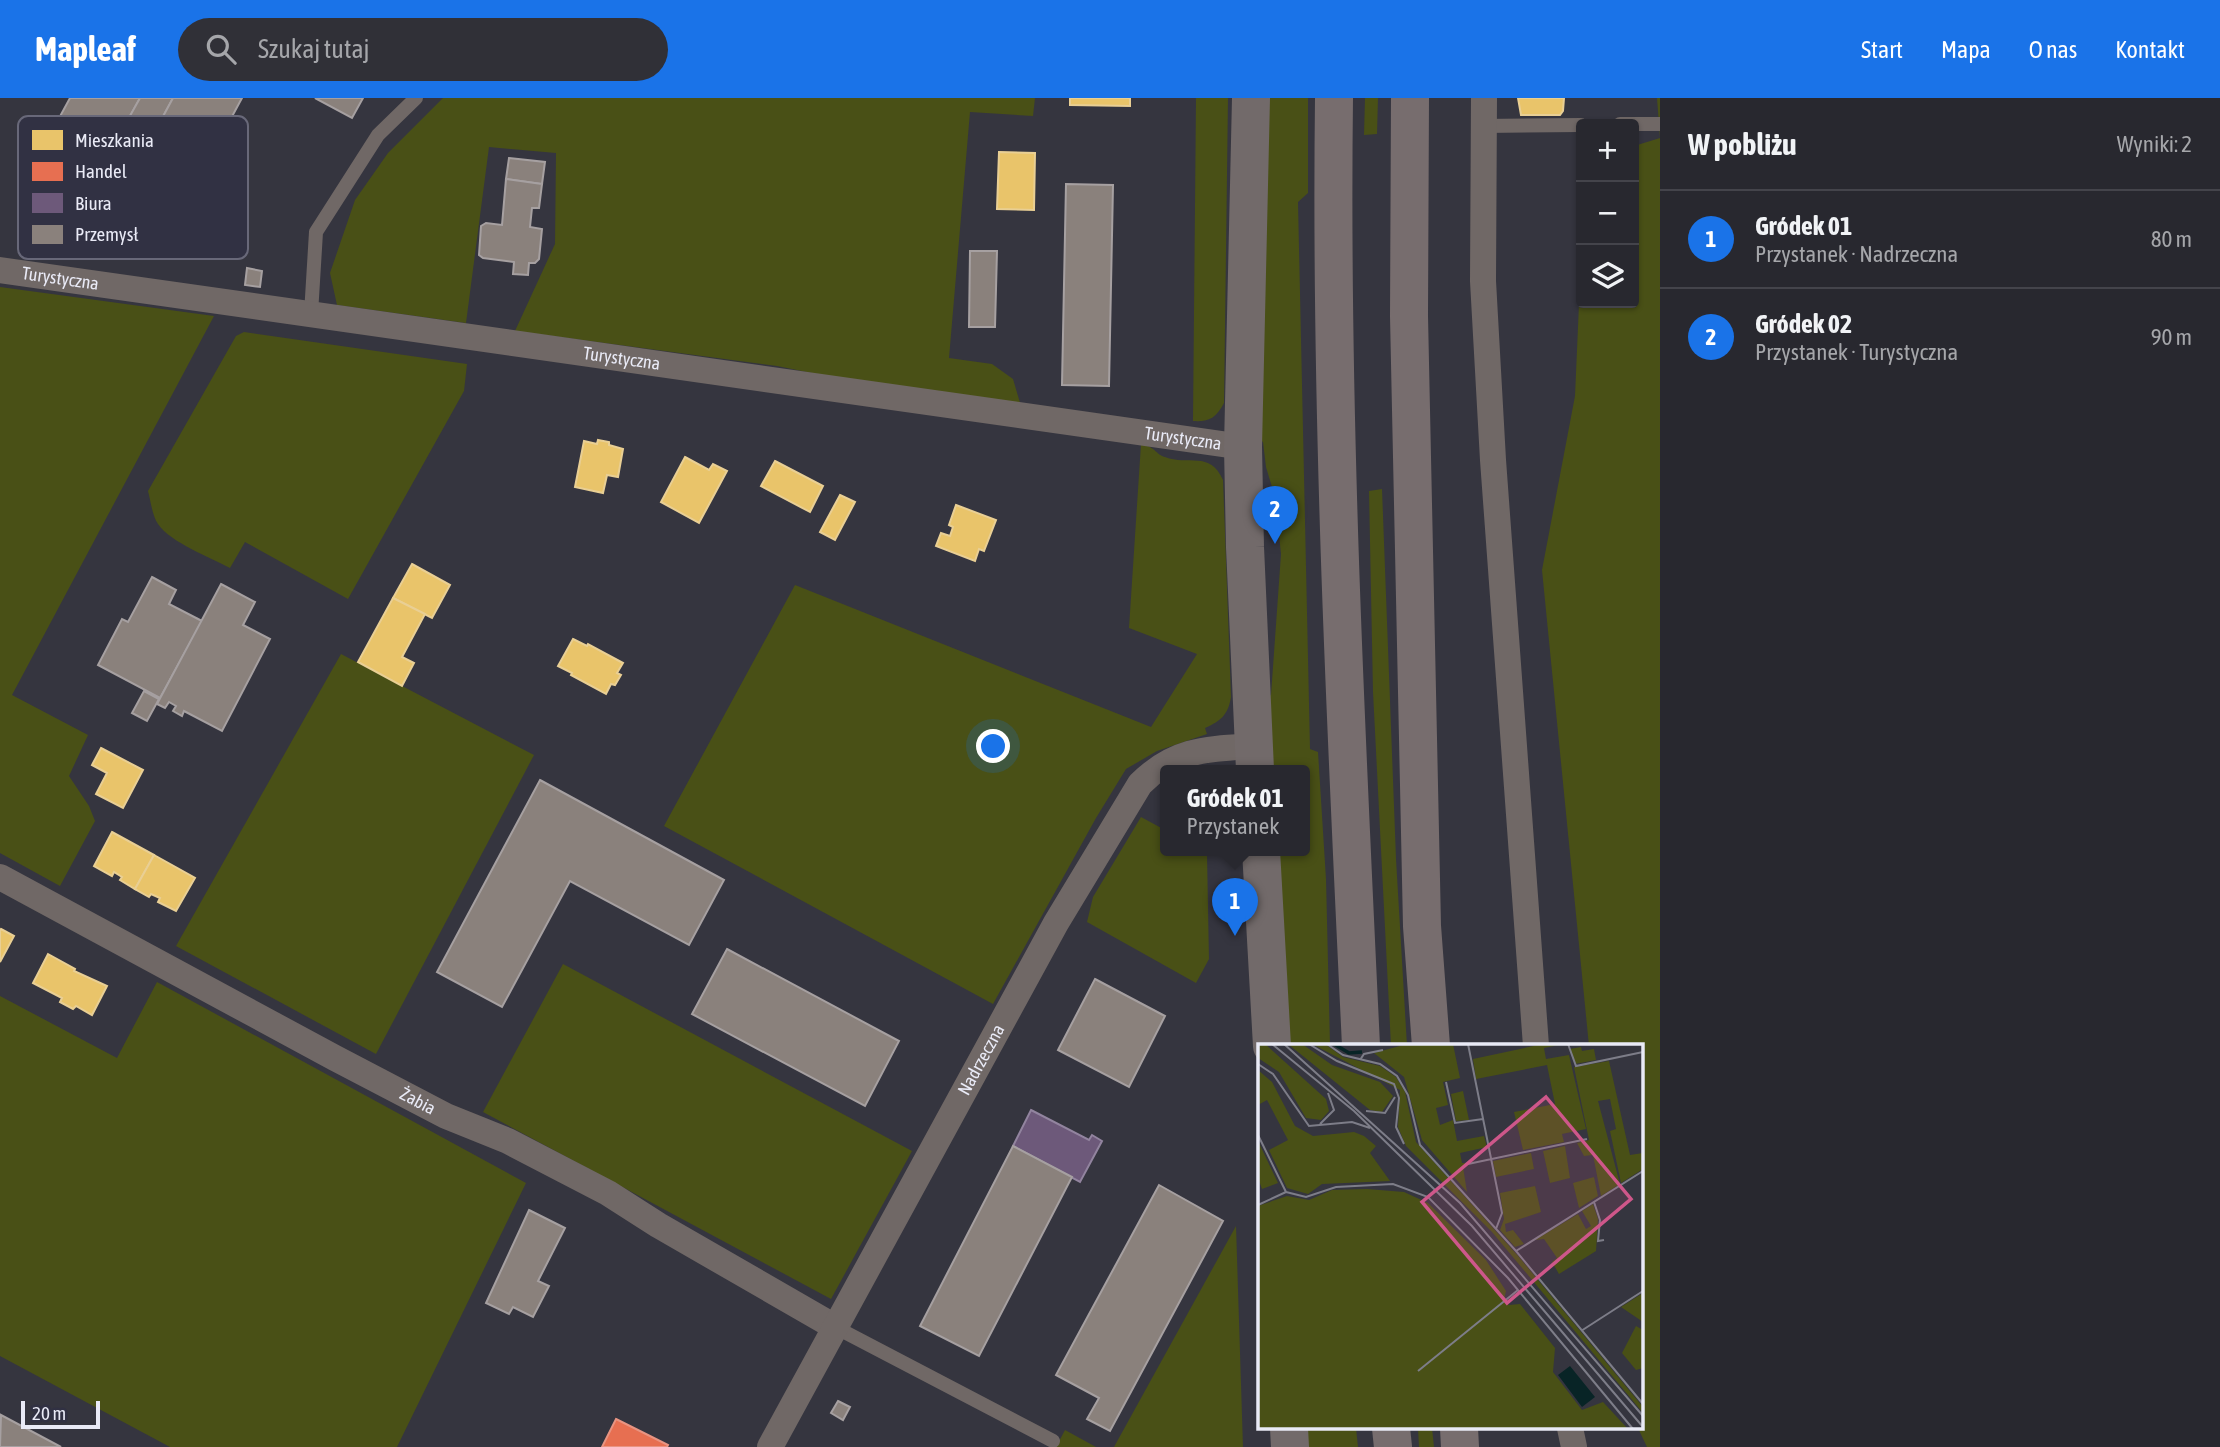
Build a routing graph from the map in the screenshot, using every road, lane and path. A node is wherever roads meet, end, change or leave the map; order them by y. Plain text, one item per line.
1 (416, 98) edge
2 (1251, 98) edge
3 (1334, 98) edge
4 (1410, 98) edge
5 (1484, 98) edge
6 (1639, 124) edge
7 (1660, 124) edge
8 (1576, 125) edge
9 (1483, 126) junction
10 (0, 270) edge
11 (311, 314) junction
12 (1243, 447) junction
13 (1254, 758) edge
14 (1164, 765) edge
15 (1160, 768) edge
16 (1261, 856) edge
17 (0, 877) edge
18 (1272, 1044) edge
19 (1361, 1044) edge
20 (1431, 1044) edge
21 (1536, 1044) edge
22 (835, 1327) junction
23 (1053, 1441) dead end
24 (770, 1447) edge

1 - 11 lane
2 - 12 street
3 - 19 highway
4 - 20 highway
5 - 9 street
6 - 7 lane
8 - 9 lane
9 - 21 street
10 - 11 street, Turystyczna
11 - 12 street, Turystyczna
12 - 13 street
13 - 14 street, Nadrzeczna
15 - 22 street, Nadrzeczna
16 - 18 street
17 - 22 street, Żabia
22 - 23 lane
22 - 24 street, Nadrzeczna

